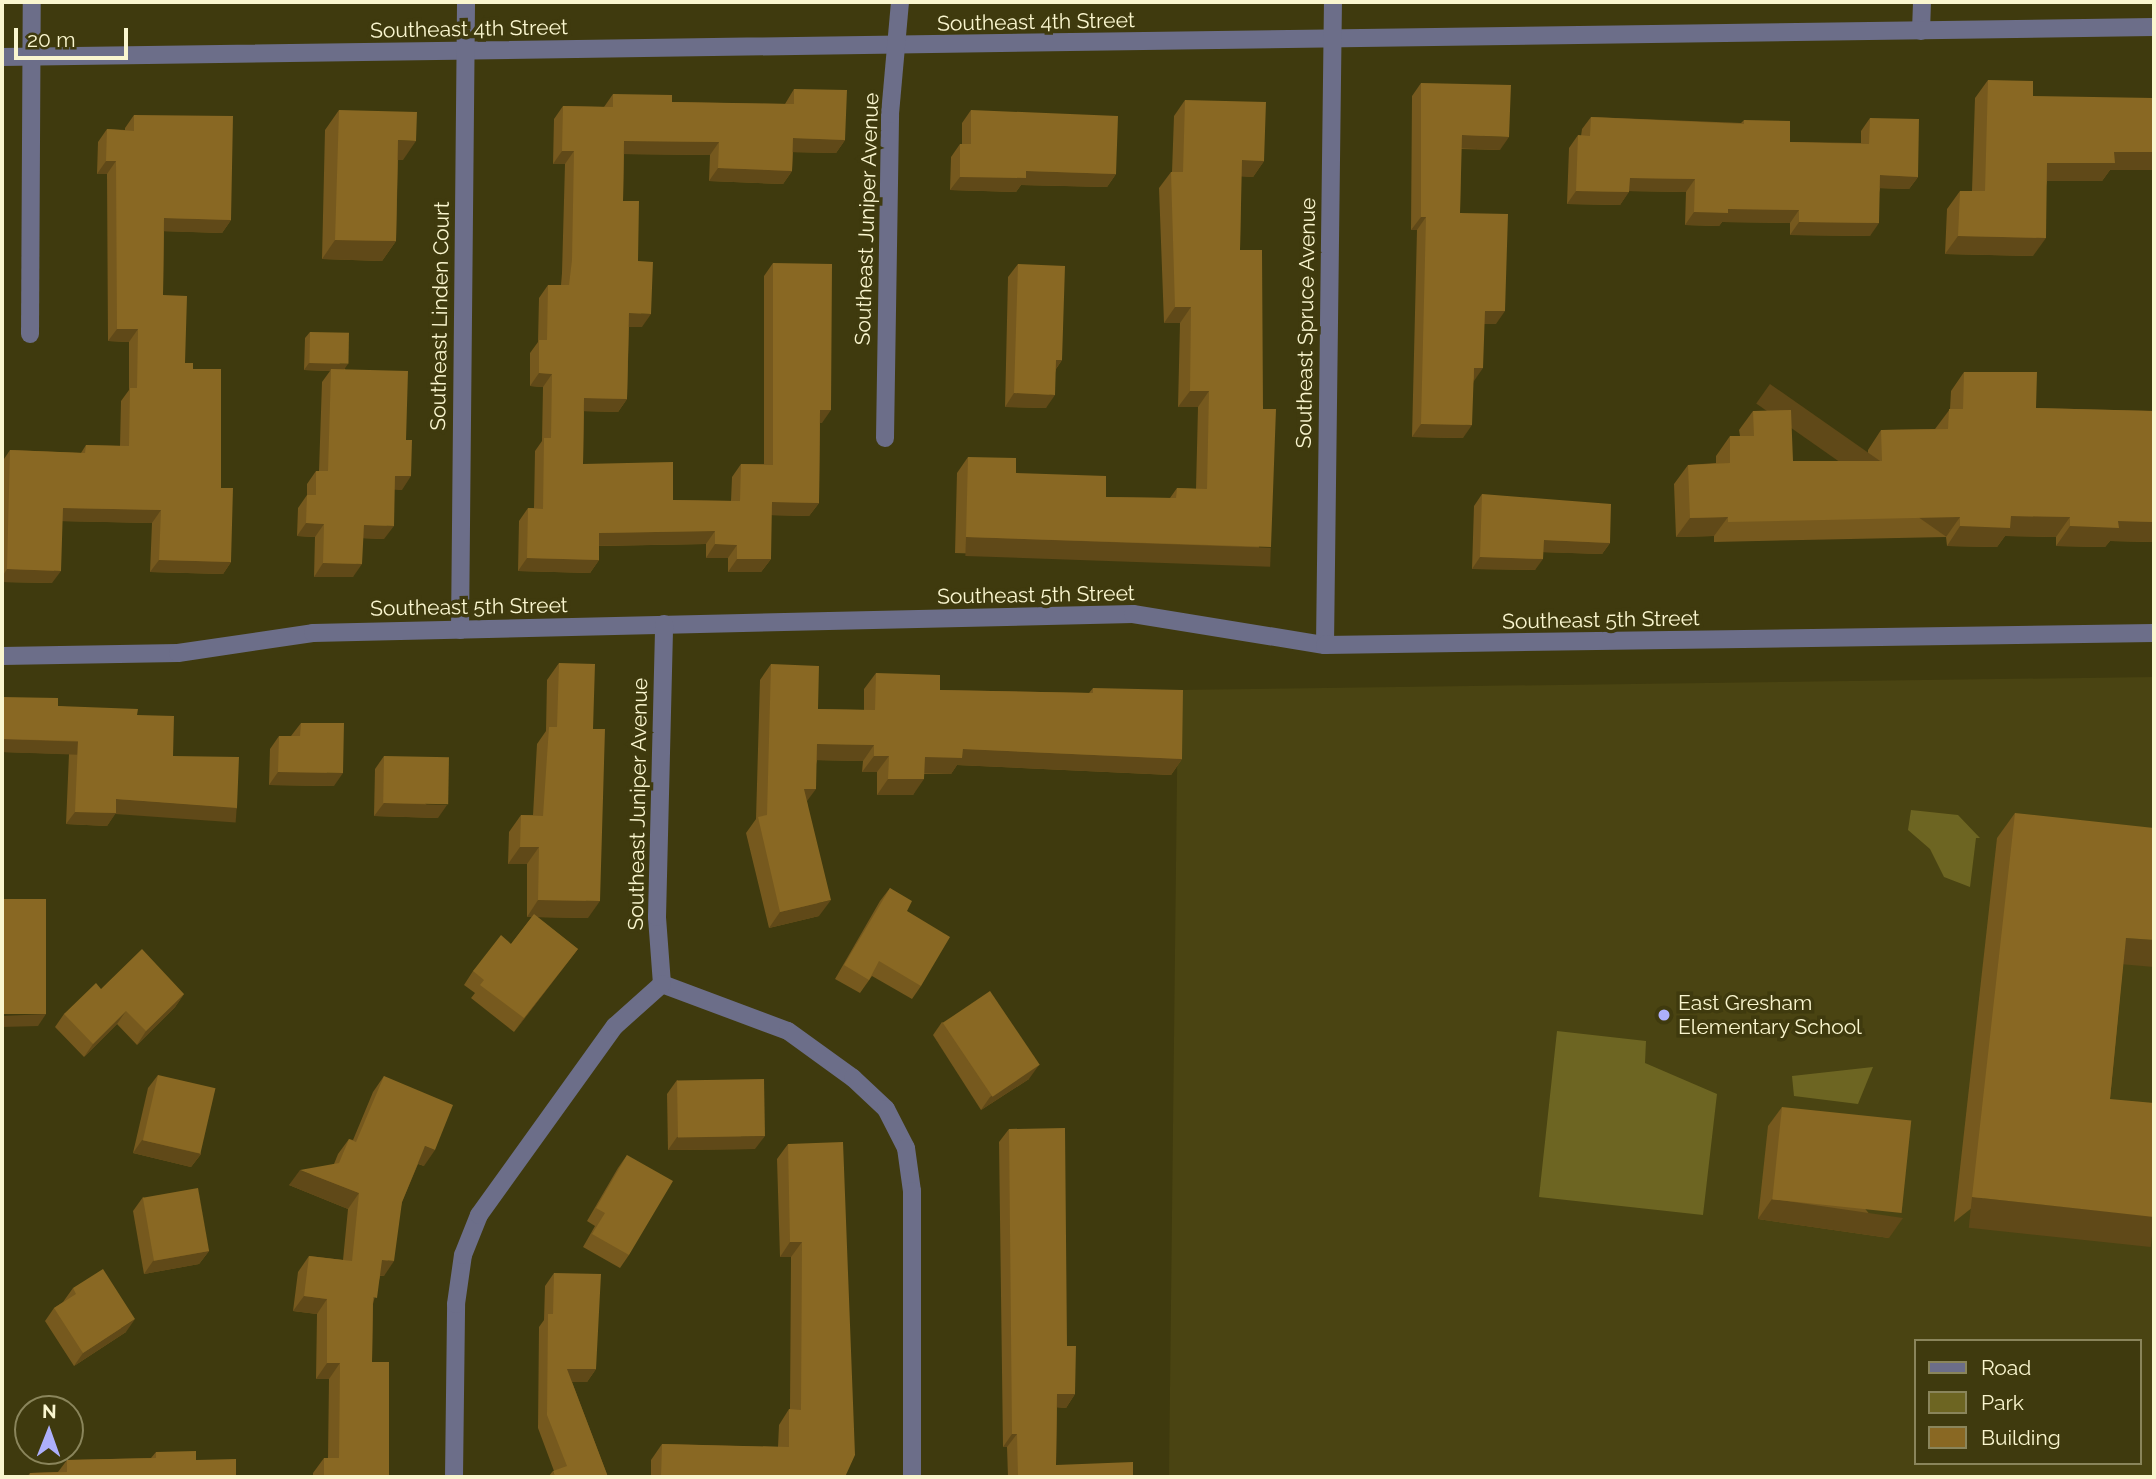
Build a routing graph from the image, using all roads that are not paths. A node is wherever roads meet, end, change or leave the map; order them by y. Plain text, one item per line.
1 (32, 2) edge
2 (466, 2) edge
3 (900, 2) edge
4 (1333, 2) edge
5 (1922, 2) edge
6 (2154, 27) edge
7 (1921, 31) junction
8 (1332, 40) junction
9 (897, 47) junction
10 (465, 52) junction
11 (31, 56) junction
12 (2, 57) edge
13 (30, 334) dead end
14 (885, 438) dead end
15 (664, 624) junction
16 (460, 630) junction
17 (2154, 633) edge
18 (1325, 645) junction
19 (2, 656) edge
20 (662, 984) junction
21 (454, 1477) edge
22 (912, 1477) edge

1 - 11 street
2 - 10 street, Southeast Linden Court
3 - 9 street, Southeast Juniper Avenue
4 - 8 street, Southeast Spruce Avenue
5 - 7 street
6 - 7 street, Southeast 4th Street
7 - 8 street, Southeast 4th Street
8 - 9 street, Southeast 4th Street
8 - 18 street, Southeast Spruce Avenue
9 - 10 street, Southeast 4th Street
9 - 14 street, Southeast Juniper Avenue
10 - 11 street, Southeast 4th Street
10 - 16 street, Southeast Linden Court
11 - 12 street, Southeast 4th Street
11 - 13 street
15 - 16 street, Southeast 5th Street
15 - 18 street, Southeast 5th Street
15 - 20 street, Southeast Juniper Avenue
16 - 19 street, Southeast 5th Street
17 - 18 street, Southeast 5th Street
20 - 21 street
20 - 22 street

